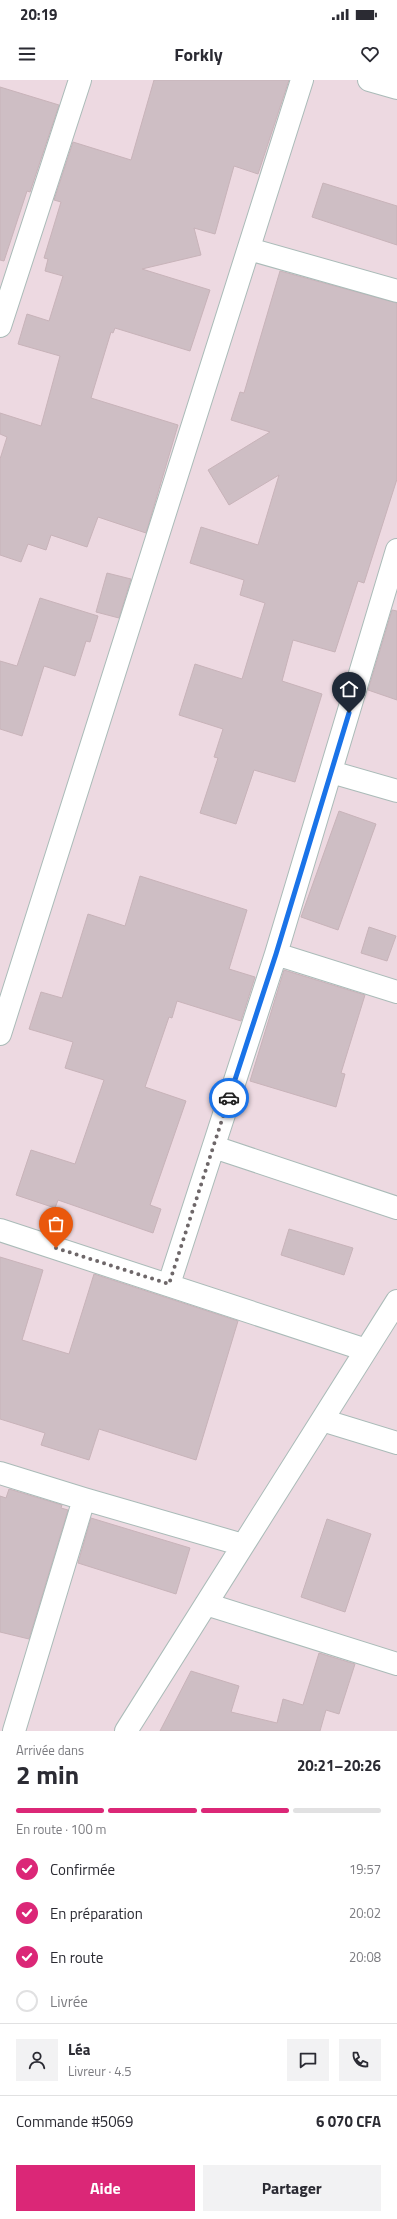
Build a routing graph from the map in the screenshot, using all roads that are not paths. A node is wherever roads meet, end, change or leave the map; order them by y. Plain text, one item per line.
1 (80, 80) edge
2 (302, 80) edge
3 (369, 80) edge
4 (397, 88) edge
5 (249, 249) junction
6 (397, 291) edge
7 (0, 326) edge
8 (397, 550) edge
9 (331, 772) junction
10 (397, 791) edge
11 (276, 954) junction
12 (397, 992) edge
13 (3, 1011) edge
14 (0, 1034) edge
15 (214, 1147) junction
16 (397, 1208) edge
17 (0, 1230) edge
18 (169, 1284) junction
19 (397, 1301) edge
20 (366, 1350) junction
21 (322, 1420) junction
22 (397, 1443) edge
23 (0, 1473) edge
24 (84, 1499) junction
25 (243, 1545) junction
26 (206, 1604) junction
27 (397, 1664) edge
28 (14, 1731) edge
29 (126, 1731) edge

1 - 7 street
2 - 5 street
3 - 4 street
5 - 6 street
5 - 13 street
8 - 9 street
9 - 10 street
9 - 11 street
11 - 12 street
11 - 15 street
13 - 14 street
15 - 16 street
15 - 18 street
17 - 18 street
18 - 20 street
19 - 20 street
20 - 21 street
21 - 22 street
21 - 25 street
23 - 24 street
24 - 25 street
24 - 28 street
25 - 26 street
26 - 27 street
26 - 29 street

